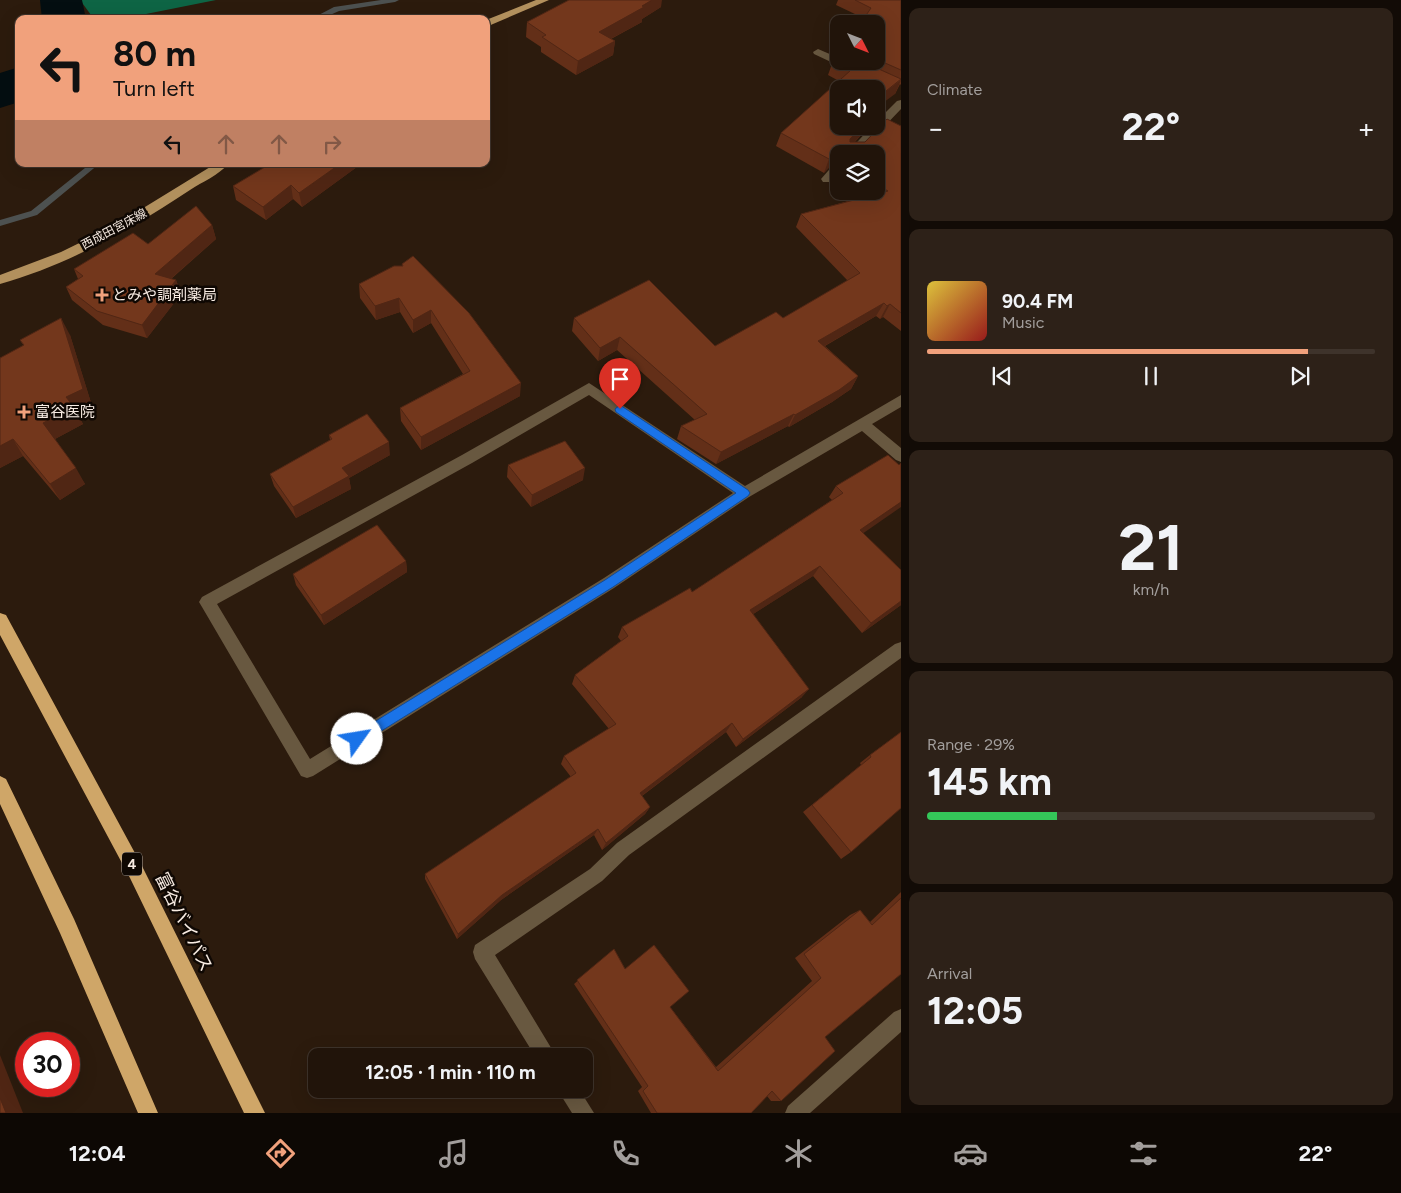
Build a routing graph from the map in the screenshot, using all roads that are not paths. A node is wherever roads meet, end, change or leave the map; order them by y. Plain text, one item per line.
1 (544, 0) edge
2 (490, 22) edge
3 (818, 52) dead end
4 (860, 71) edge
5 (901, 103) edge
6 (860, 145) edge
7 (217, 167) edge
8 (830, 176) edge
9 (827, 179) dead end
10 (0, 280) edge
11 (901, 400) edge
12 (863, 424) junction
13 (901, 456) edge
14 (744, 493) junction
15 (0, 620) edge
16 (901, 649) edge
17 (0, 785) edge
18 (901, 1019) edge
19 (541, 1048) edge
20 (573, 1098) edge
21 (148, 1113) edge
22 (255, 1113) edge
23 (584, 1113) edge
24 (795, 1113) edge

1 - 2 main road
3 - 4 street
5 - 6 street
7 - 10 main road, 西成田宮床線
8 - 9 street
11 - 12 street
12 - 13 street
12 - 14 street
14 - 14 street
15 - 22 highway, 富谷バイパス / 4
16 - 19 street
17 - 21 highway
18 - 24 street
20 - 23 street

